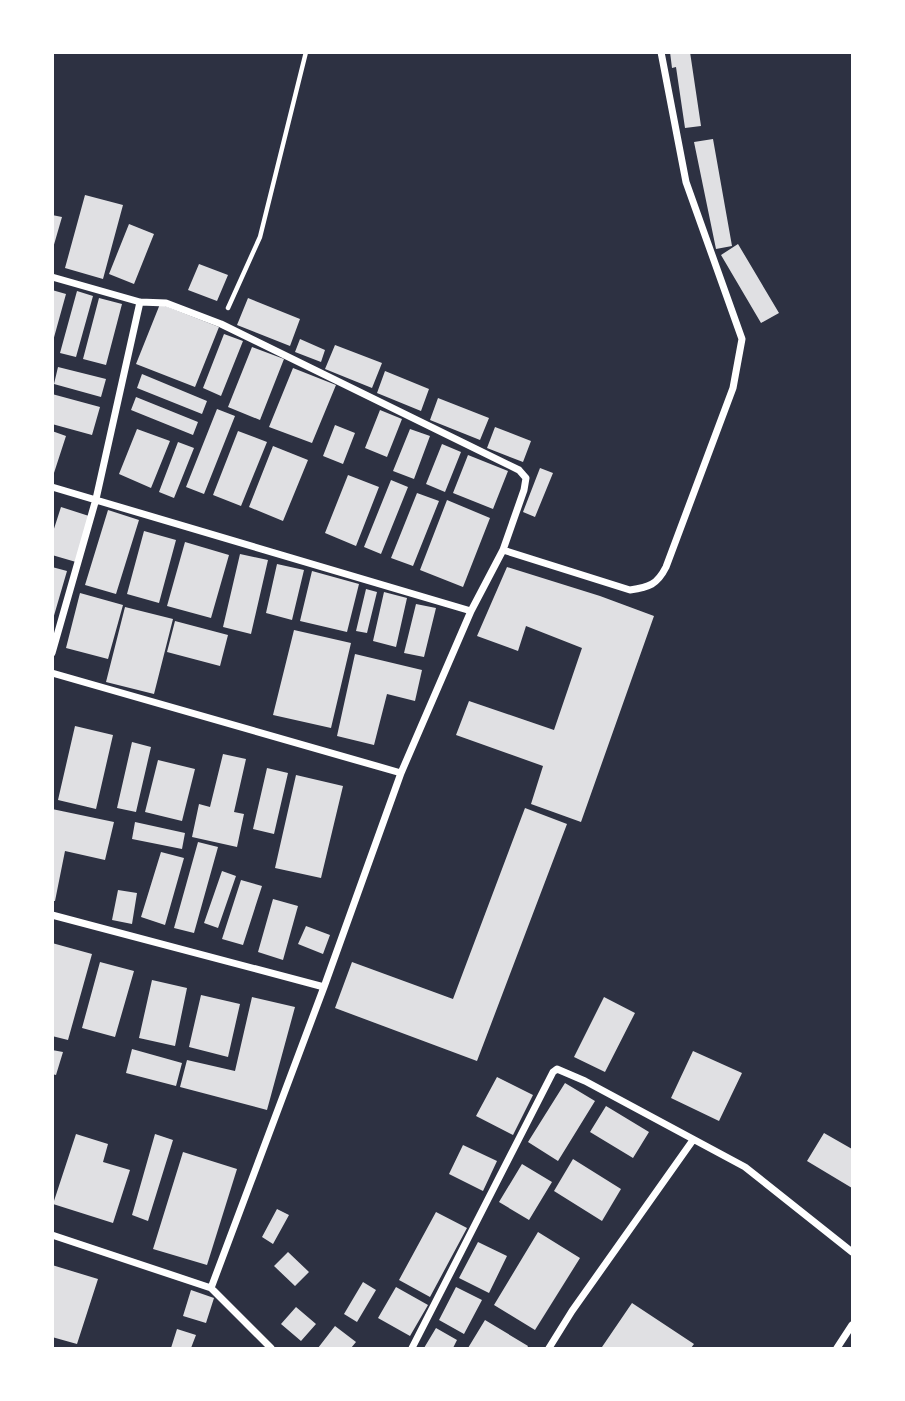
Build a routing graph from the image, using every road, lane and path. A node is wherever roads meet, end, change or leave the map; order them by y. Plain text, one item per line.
1 (306, 52) edge
2 (661, 52) edge
3 (52, 277) edge
4 (140, 302) junction
5 (220, 324) junction
6 (52, 487) edge
7 (96, 499) junction
8 (503, 550) junction
9 (471, 611) junction
10 (52, 653) edge
11 (52, 673) edge
12 (401, 773) junction
13 (52, 915) edge
14 (324, 987) junction
15 (692, 1140) junction
16 (52, 1235) edge
17 (852, 1252) edge
18 (211, 1288) junction
19 (852, 1325) edge
20 (271, 1349) edge
21 (412, 1349) edge
22 (549, 1349) edge
23 (837, 1349) edge

1 - 5 path
2 - 8 street
3 - 4 street
4 - 5 street
4 - 7 street
5 - 8 street
6 - 7 street
7 - 9 street
7 - 10 street
8 - 9 street
9 - 12 street
11 - 12 street
12 - 14 street
13 - 14 street
14 - 18 street
15 - 17 street
15 - 21 street
15 - 22 street
16 - 18 street
18 - 20 street
19 - 23 street

